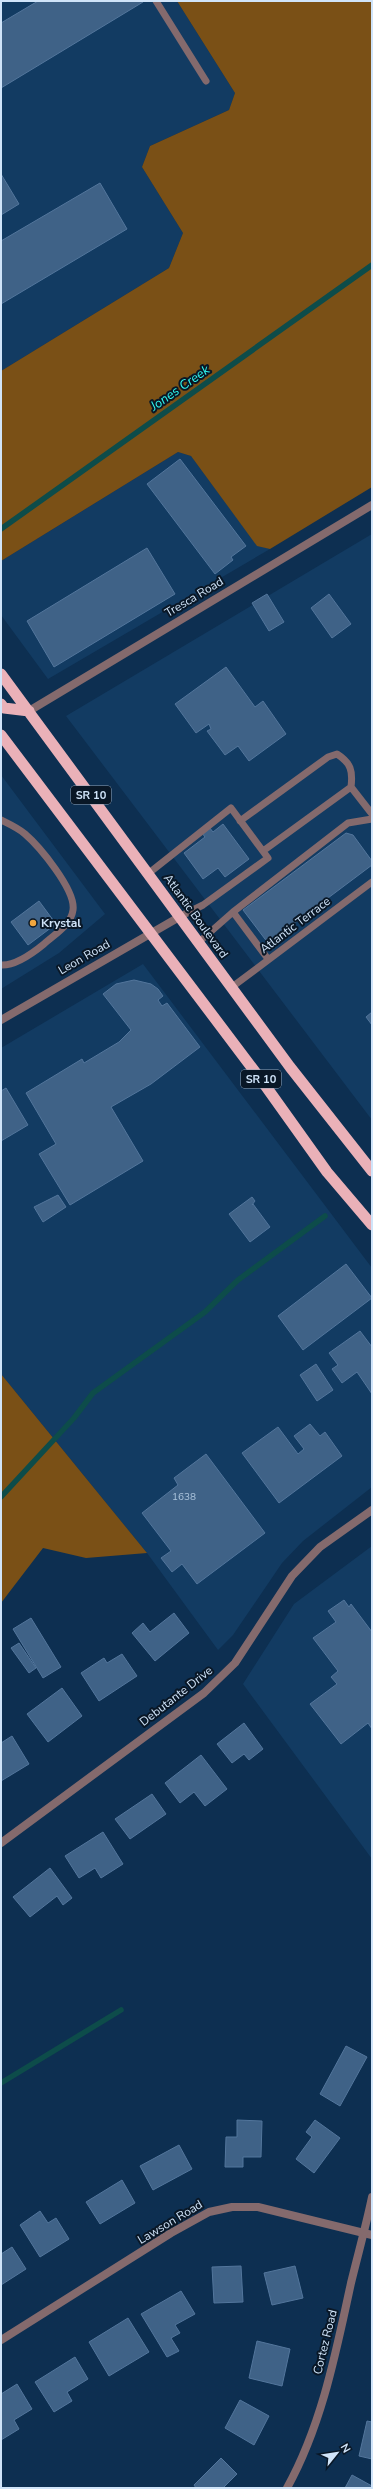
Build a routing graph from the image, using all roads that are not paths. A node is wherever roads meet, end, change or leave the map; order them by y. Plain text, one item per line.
1 (156, 1) edge
2 (206, 81) dead end
3 (372, 505) edge
4 (1, 674) edge
5 (1, 704) edge
6 (29, 711) junction
7 (1, 735) edge
8 (351, 787) junction
9 (372, 814) edge
10 (372, 819) edge
11 (1, 820) edge
12 (240, 821) junction
13 (263, 851) junction
14 (149, 873) junction
15 (372, 882) edge
16 (234, 912) junction
17 (181, 916) junction
18 (150, 933) junction
19 (199, 942) junction
20 (268, 959) junction
21 (1, 966) edge
22 (232, 987) junction
23 (1, 1020) edge
24 (372, 1171) edge
25 (372, 1225) edge
26 (372, 1510) edge
27 (1, 1843) edge
28 (372, 2197) edge
29 (368, 2234) edge
30 (1, 2340) edge
31 (287, 2488) edge

1 - 2 lane
3 - 6 street, Tresca Road
4 - 6 highway, Atlantic Boulevard / SR 10
5 - 6 highway
6 - 14 highway, Atlantic Boulevard / SR 10
7 - 18 highway, SR 10
8 - 9 lane
8 - 12 lane
8 - 13 lane
10 - 16 lane
11 - 21 lane
12 - 13 lane
12 - 14 lane
13 - 17 lane
14 - 17 highway, Atlantic Boulevard / SR 10
15 - 20 lane, Atlantic Terrace
16 - 19 lane
16 - 20 lane
17 - 18 street, Leon Road
17 - 19 highway, Atlantic Boulevard / SR 10
18 - 23 street, Leon Road
18 - 25 highway, SR 10
19 - 22 highway, Atlantic Boulevard / SR 10
20 - 22 lane, Atlantic Terrace
22 - 24 highway, Atlantic Boulevard / SR 10
26 - 27 street, Debutante Drive
28 - 29 street, Cortez Road
29 - 30 street, Lawson Road
29 - 31 street, Cortez Road

